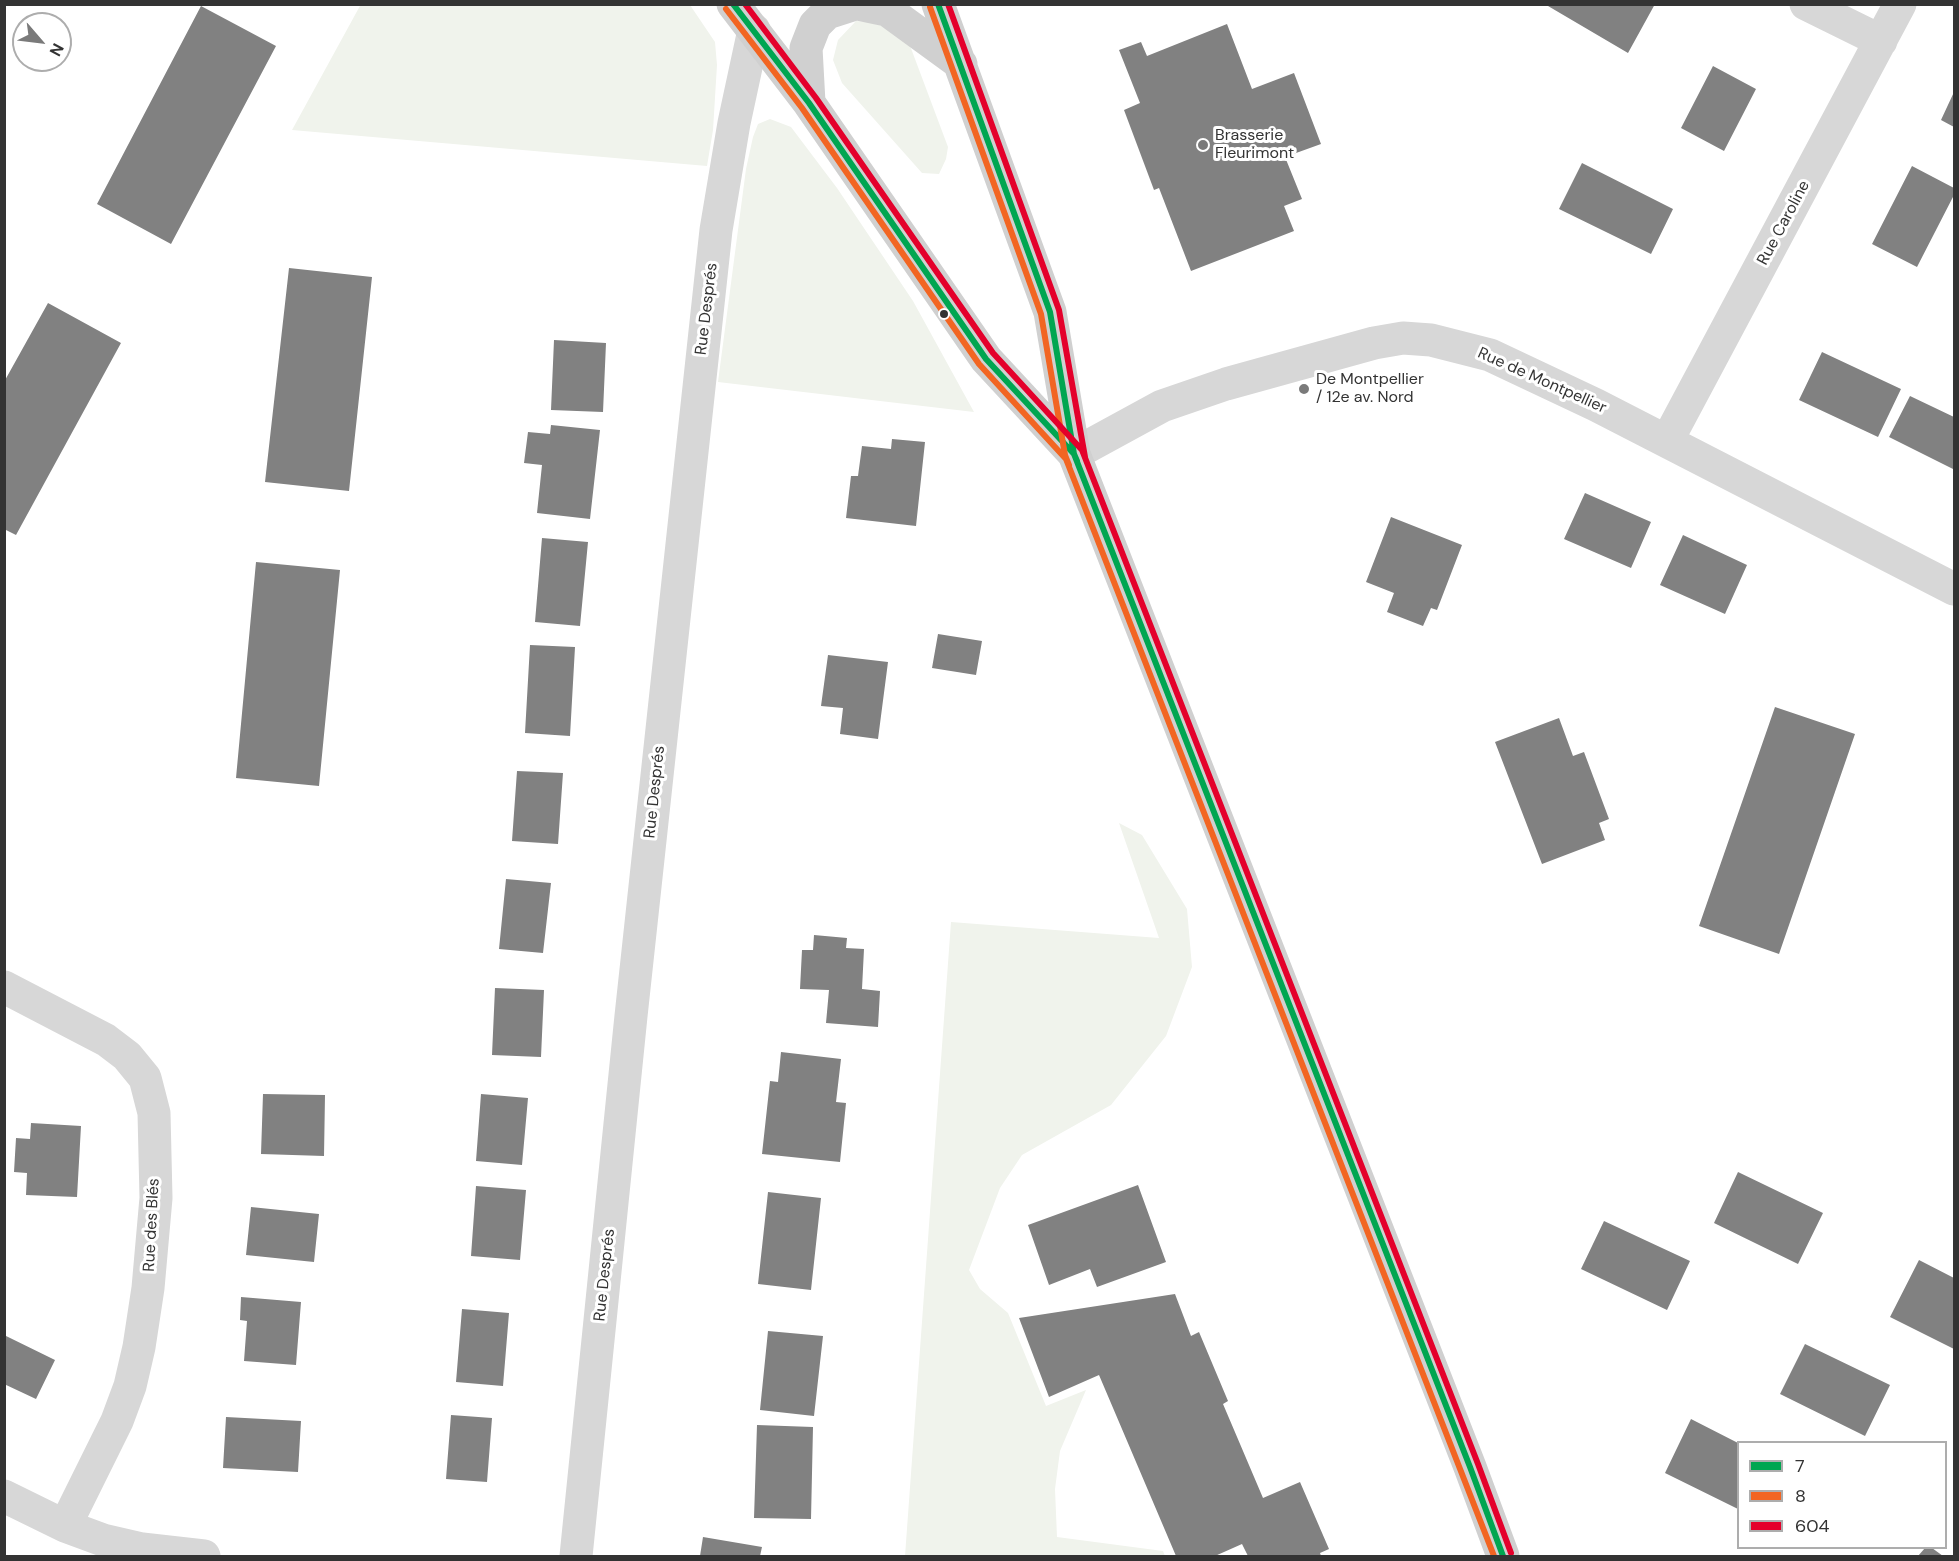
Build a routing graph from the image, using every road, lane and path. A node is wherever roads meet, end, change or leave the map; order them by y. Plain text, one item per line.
1 (733, 4) edge
2 (856, 4) edge
3 (938, 4) edge
4 (1806, 4) edge
5 (1900, 4) edge
6 (754, 30) junction
7 (1881, 41) junction
8 (961, 64) junction
9 (809, 103) junction
10 (1667, 441) junction
11 (1074, 454) junction
12 (1954, 589) edge
13 (4, 987) edge
14 (4, 1496) edge
15 (64, 1526) junction
16 (204, 1557) edge
17 (576, 1557) edge
18 (1503, 1557) edge

1 - 6 main road
2 - 8 main road
2 - 9 main road
3 - 8 main road
4 - 7 street
5 - 7 street, Rue Caroline
6 - 9 main road
6 - 17 street, Rue Després
7 - 10 street, Rue Caroline
8 - 11 main road
9 - 11 main road
10 - 11 street, Rue de Montpellier
10 - 12 street, Rue de Montpellier
11 - 18 main road
13 - 15 street, Rue des Blés
14 - 15 street
15 - 16 street

